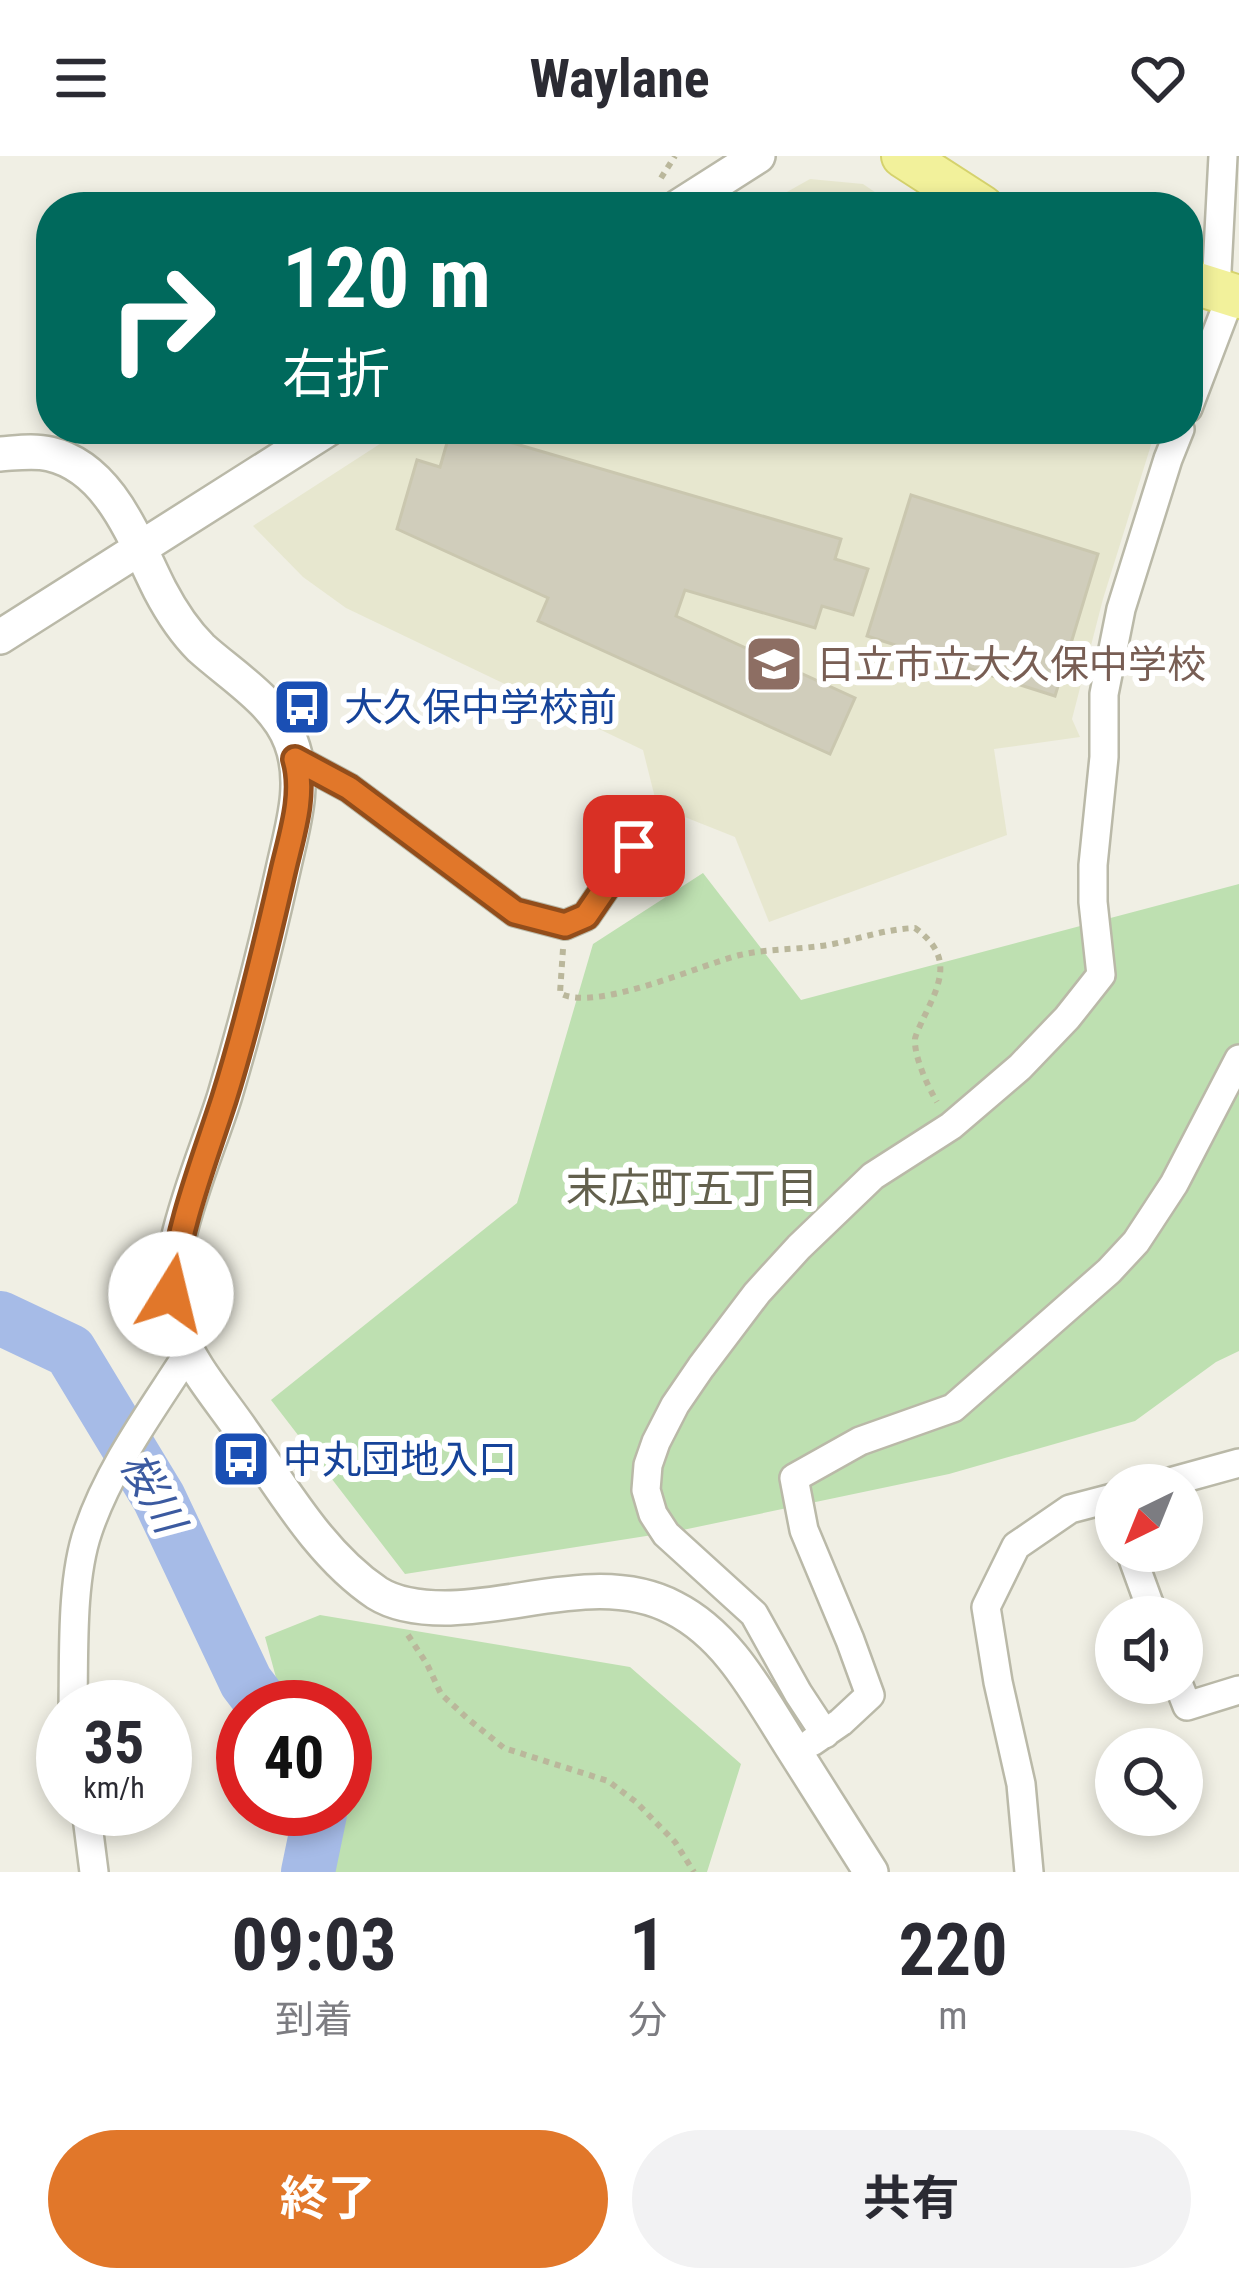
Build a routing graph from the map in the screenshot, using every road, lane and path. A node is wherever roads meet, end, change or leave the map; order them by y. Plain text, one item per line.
1 (675, 156) edge
2 (758, 156) edge
3 (1223, 156) edge
4 (910, 159) edge
5 (667, 192) edge
6 (681, 192) edge
7 (960, 192) edge
8 (1219, 291) edge
9 (1203, 351) edge
10 (303, 444) edge
11 (1175, 444) edge
12 (0, 454) edge
13 (140, 550) junction
14 (0, 637) edge
15 (295, 759) junction
16 (644, 823) dead end
17 (565, 925) junction
18 (1239, 1058) edge
19 (951, 1126) junction
20 (189, 1352) junction
21 (1239, 1463) edge
22 (1203, 1473) edge
23 (1095, 1505) edge
24 (382, 1596) junction
25 (74, 1680) edge
26 (1239, 1690) edge
27 (1203, 1701) edge
28 (825, 1734) junction
29 (796, 1754) junction
30 (89, 1836) edge
31 (94, 1872) edge
32 (694, 1872) edge
33 (871, 1872) edge
34 (1029, 1872) edge

1 - 5 path
2 - 6 street
3 - 8 street
4 - 7 main road
8 - 9 street
10 - 13 street
11 - 19 street
12 - 13 street
13 - 14 street
13 - 15 street
15 - 17 street
15 - 20 street
16 - 17 street
17 - 19 path
18 - 28 street
19 - 28 street
20 - 24 street
20 - 25 street
21 - 22 street
23 - 34 street
24 - 29 street
24 - 32 path
26 - 27 street
28 - 29 street
29 - 33 street
30 - 31 street

